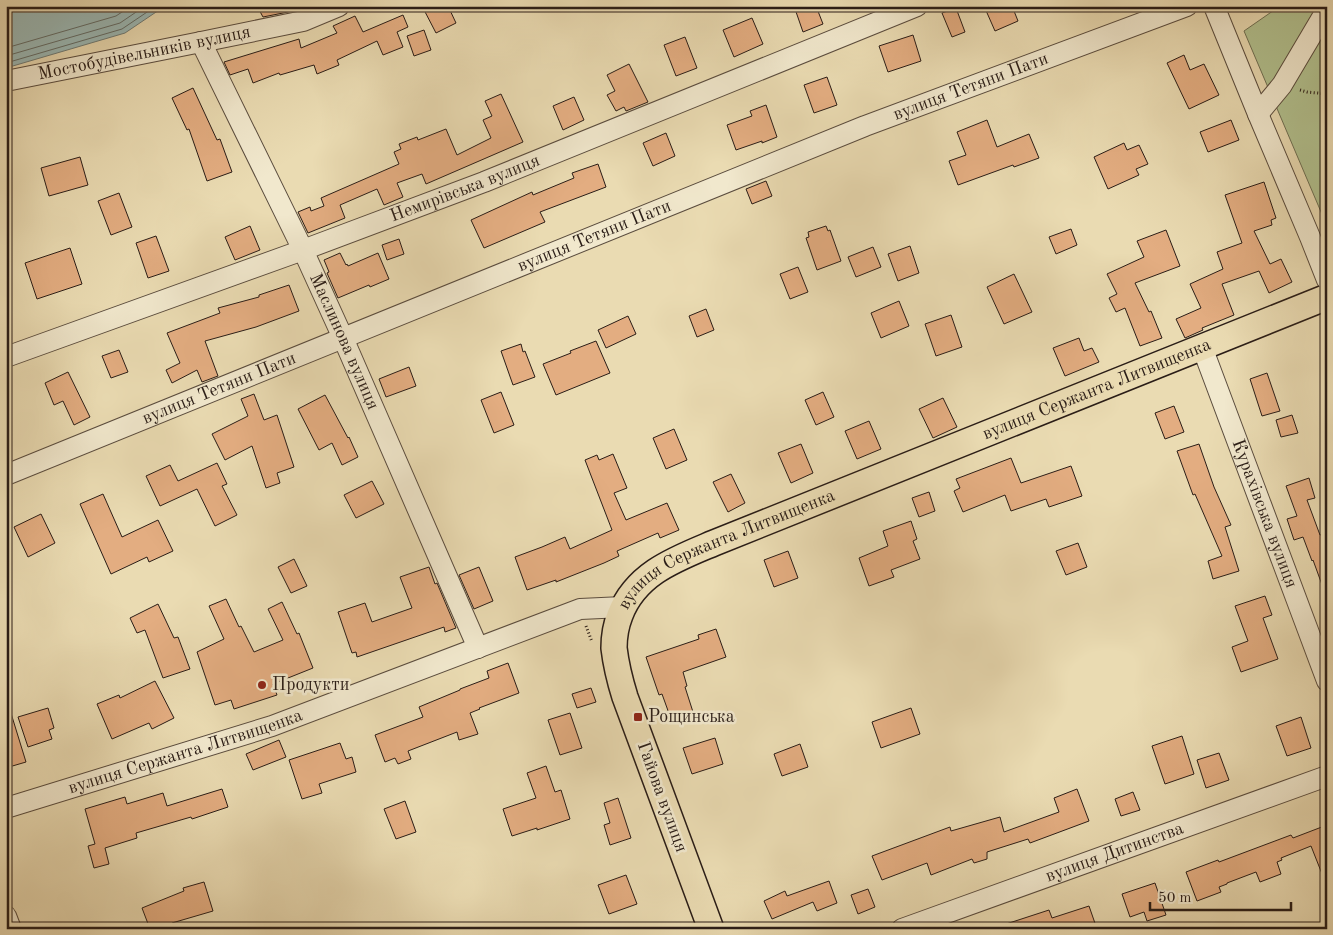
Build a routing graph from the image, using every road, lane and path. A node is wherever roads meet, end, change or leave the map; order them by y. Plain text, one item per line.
1 (339, 6) edge
2 (917, 6) edge
3 (1187, 6) edge
4 (1214, 6) edge
5 (1327, 9) edge
6 (201, 42) junction
7 (6, 81) edge
8 (1282, 85) junction
9 (1327, 94) edge
10 (1258, 114) junction
11 (302, 250) junction
12 (1327, 280) edge
13 (1327, 296) edge
14 (344, 338) junction
15 (1202, 347) junction
16 (6, 357) edge
17 (6, 475) edge
18 (623, 607) junction
19 (478, 648) junction
20 (1327, 681) edge
21 (1327, 776) edge
22 (6, 808) edge
23 (6, 916) edge
24 (11, 929) edge
25 (711, 929) edge
26 (902, 929) edge

1 - 6 street, Мостобудівельників вулиця
2 - 11 street, Немирівська вулиця
3 - 14 street, вулиця Тетяни Пати
4 - 10 street
5 - 8 street
6 - 7 street, Мостобудівельників вулиця
6 - 11 street, Маслинова вулиця
8 - 9 path
8 - 10 street
10 - 12 street
11 - 14 street, Маслинова вулиця
11 - 16 street, Немирівська вулиця
13 - 15 main road, вулиця Сержанта Литвищенка
14 - 17 street, вулиця Тетяни Пати
14 - 19 street, Маслинова вулиця
15 - 18 main road, вулиця Сержанта Литвищенка
15 - 20 street, Курахівська вулиця
18 - 19 street, вулиця Сержанта Литвищенка
18 - 25 main road, Гайова вулиця
19 - 22 street, вулиця Сержанта Литвищенка
21 - 26 street, вулиця Дитинства
23 - 24 street

